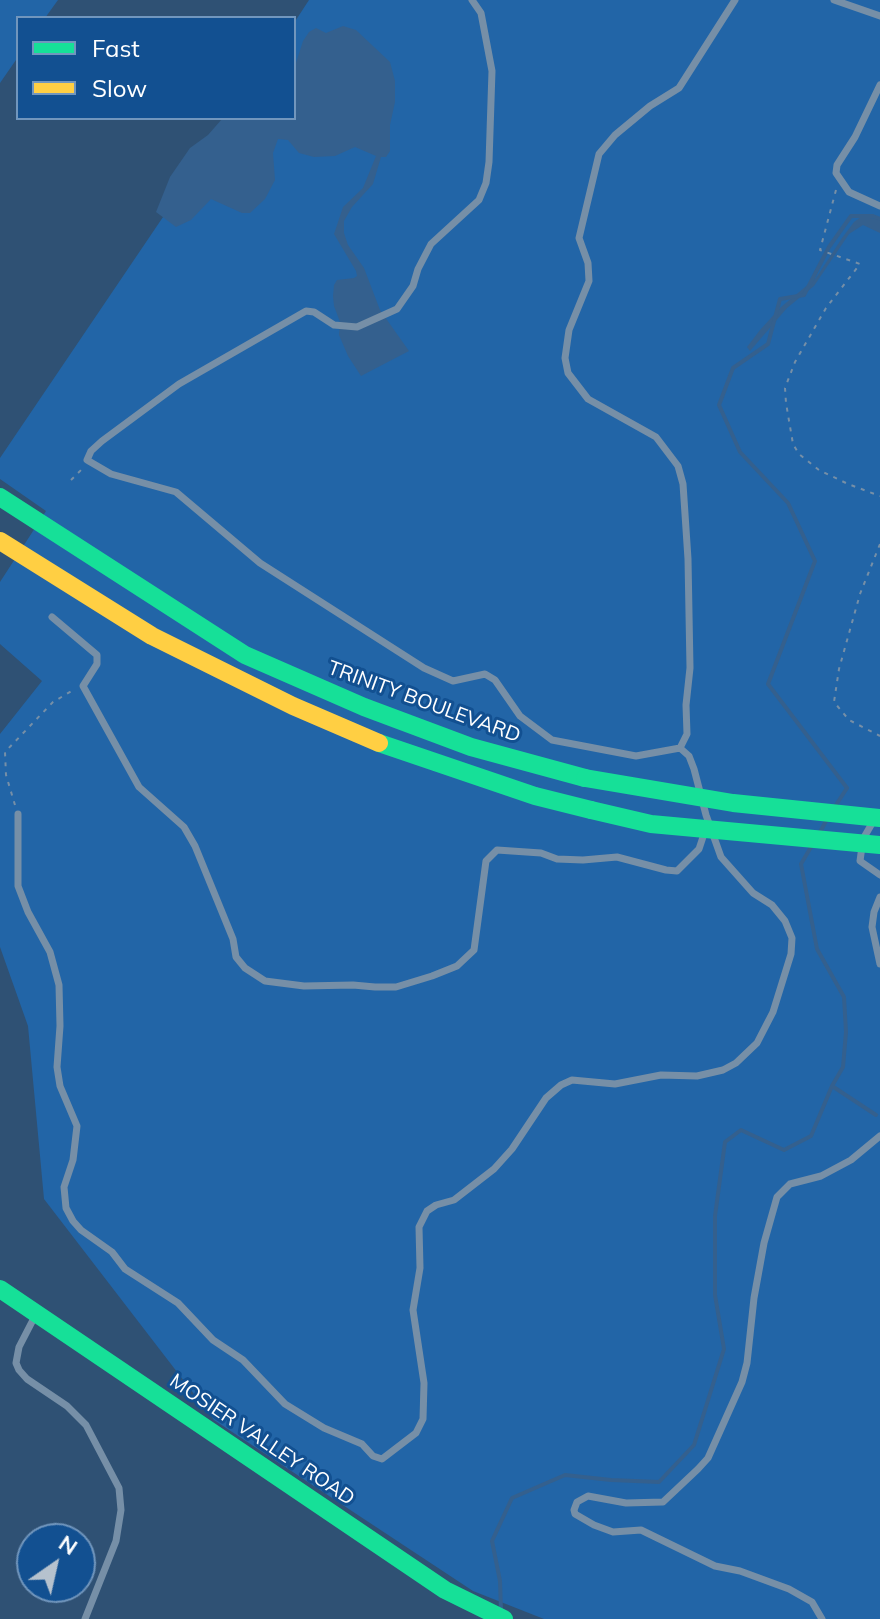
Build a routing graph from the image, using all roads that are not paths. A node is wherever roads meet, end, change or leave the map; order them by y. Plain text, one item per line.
1 (472, 0) edge
2 (735, 0) edge
3 (834, 0) edge
4 (880, 16) edge
5 (880, 85) edge
6 (880, 206) edge
7 (0, 497) edge
8 (0, 541) edge
9 (52, 617) dead end
10 (680, 748) junction
11 (880, 812) edge
12 (18, 814) road end
13 (880, 818) edge
14 (708, 821) junction
15 (880, 845) edge
16 (880, 875) edge
17 (880, 897) edge
18 (880, 964) edge
19 (880, 1136) edge
20 (0, 1289) edge
21 (36, 1314) junction
22 (497, 1616) edge
23 (85, 1619) edge
24 (822, 1619) edge

1 - 10 lane
2 - 10 lane
3 - 4 lane
5 - 6 lane
7 - 13 main road, TRINITY BOULEVARD, bridge
8 - 15 main road, bridge
9 - 14 lane
10 - 14 lane
11 - 16 lane
12 - 14 lane
17 - 18 lane
19 - 24 lane
20 - 21 main road, MOSIER VALLEY ROAD
21 - 22 main road, MOSIER VALLEY ROAD
21 - 23 lane

